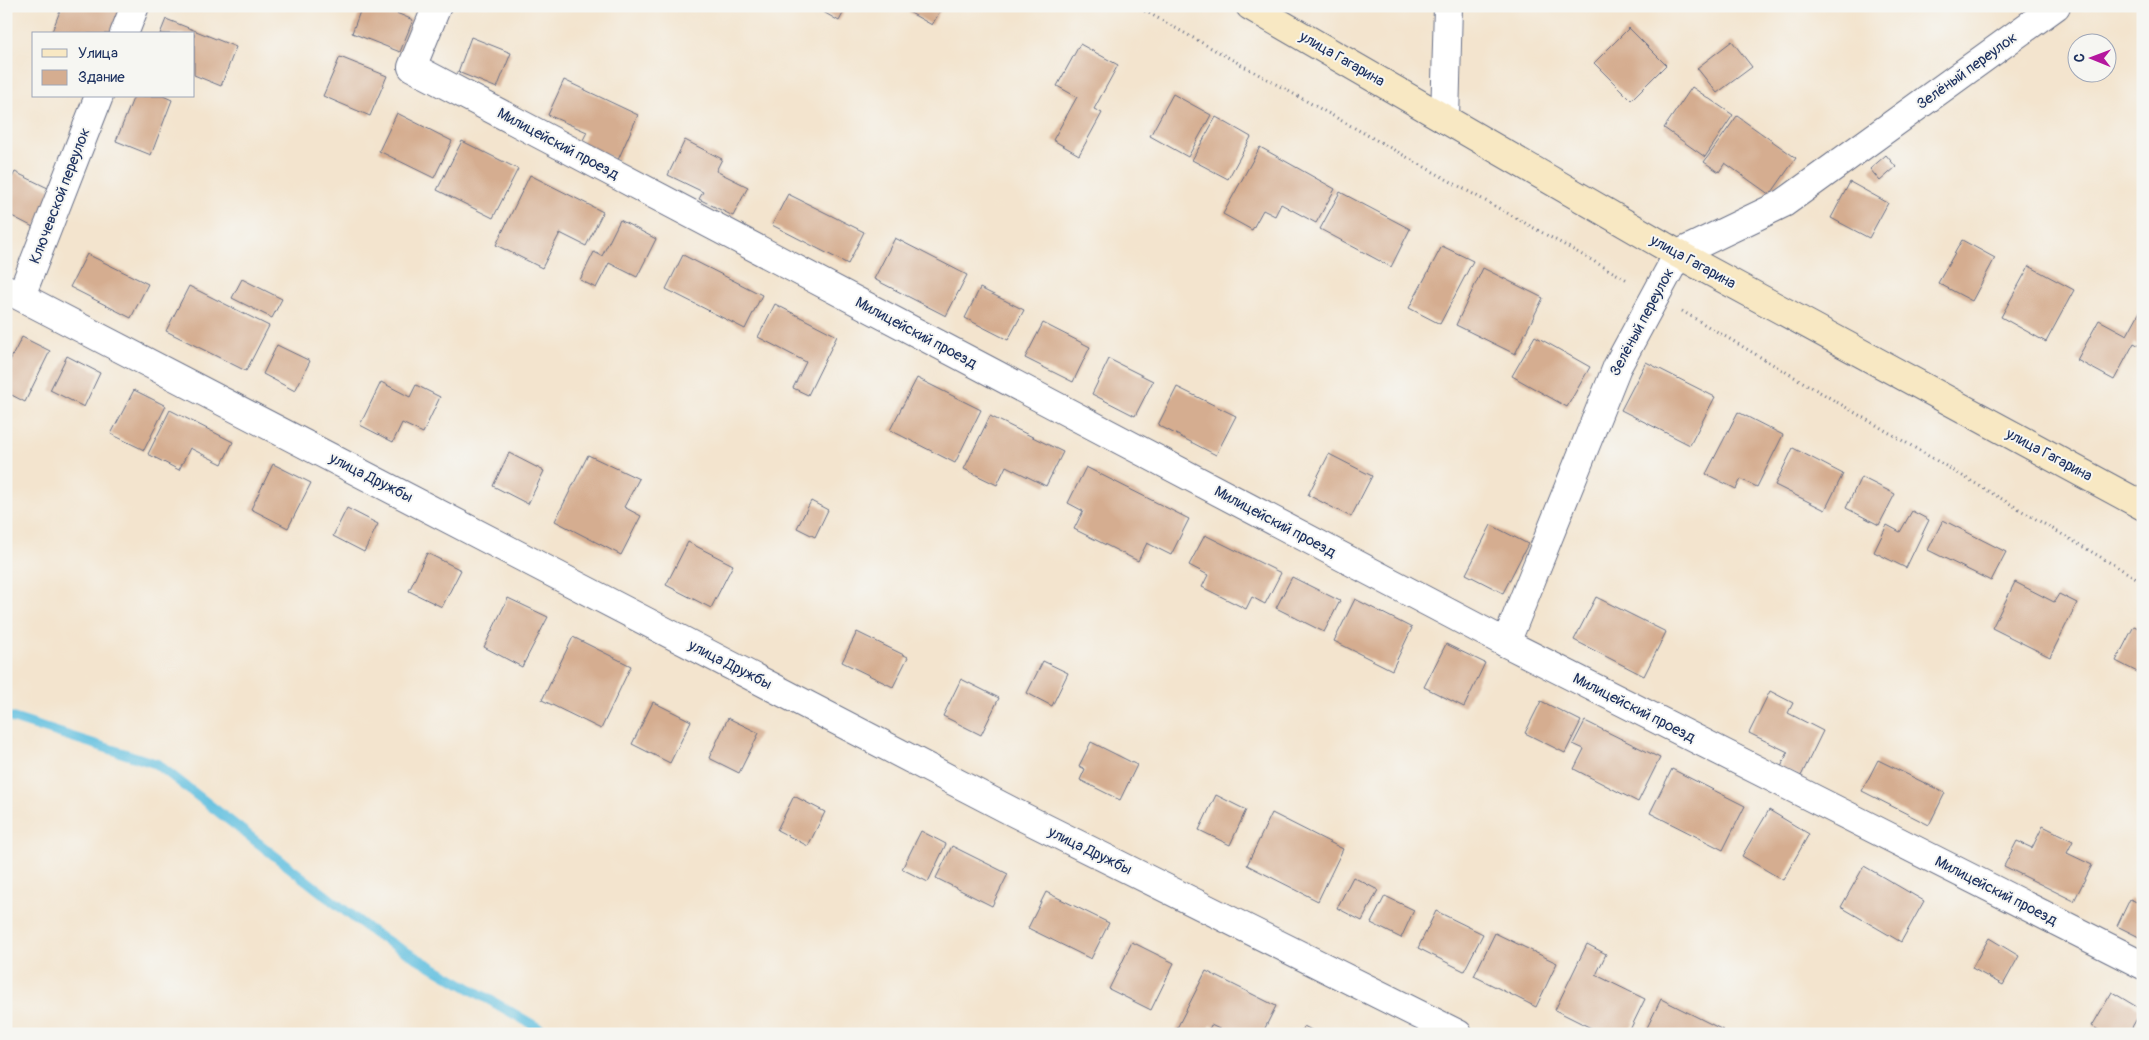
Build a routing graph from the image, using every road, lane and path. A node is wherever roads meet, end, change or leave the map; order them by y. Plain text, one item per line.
1 (134, 6) edge
2 (437, 6) edge
3 (1250, 6) edge
4 (1448, 6) edge
5 (2056, 6) edge
6 (125, 32) edge
7 (98, 98) edge
8 (1445, 119) junction
9 (1678, 254) junction
10 (14, 293) edge
11 (2143, 506) edge
12 (1506, 643) junction
13 (2143, 965) edge
14 (1458, 1034) edge

1 - 6 street
2 - 12 street, Милицейский проезд
3 - 8 main road, улица Гагарина
4 - 8 street
5 - 9 street, Зелёный переулок
7 - 10 street, Ключевской переулок
8 - 9 main road, улица Гагарина
9 - 11 main road, улица Гагарина
9 - 12 street, Зелёный переулок
10 - 14 street, улица Дружбы
12 - 13 street, Милицейский проезд

